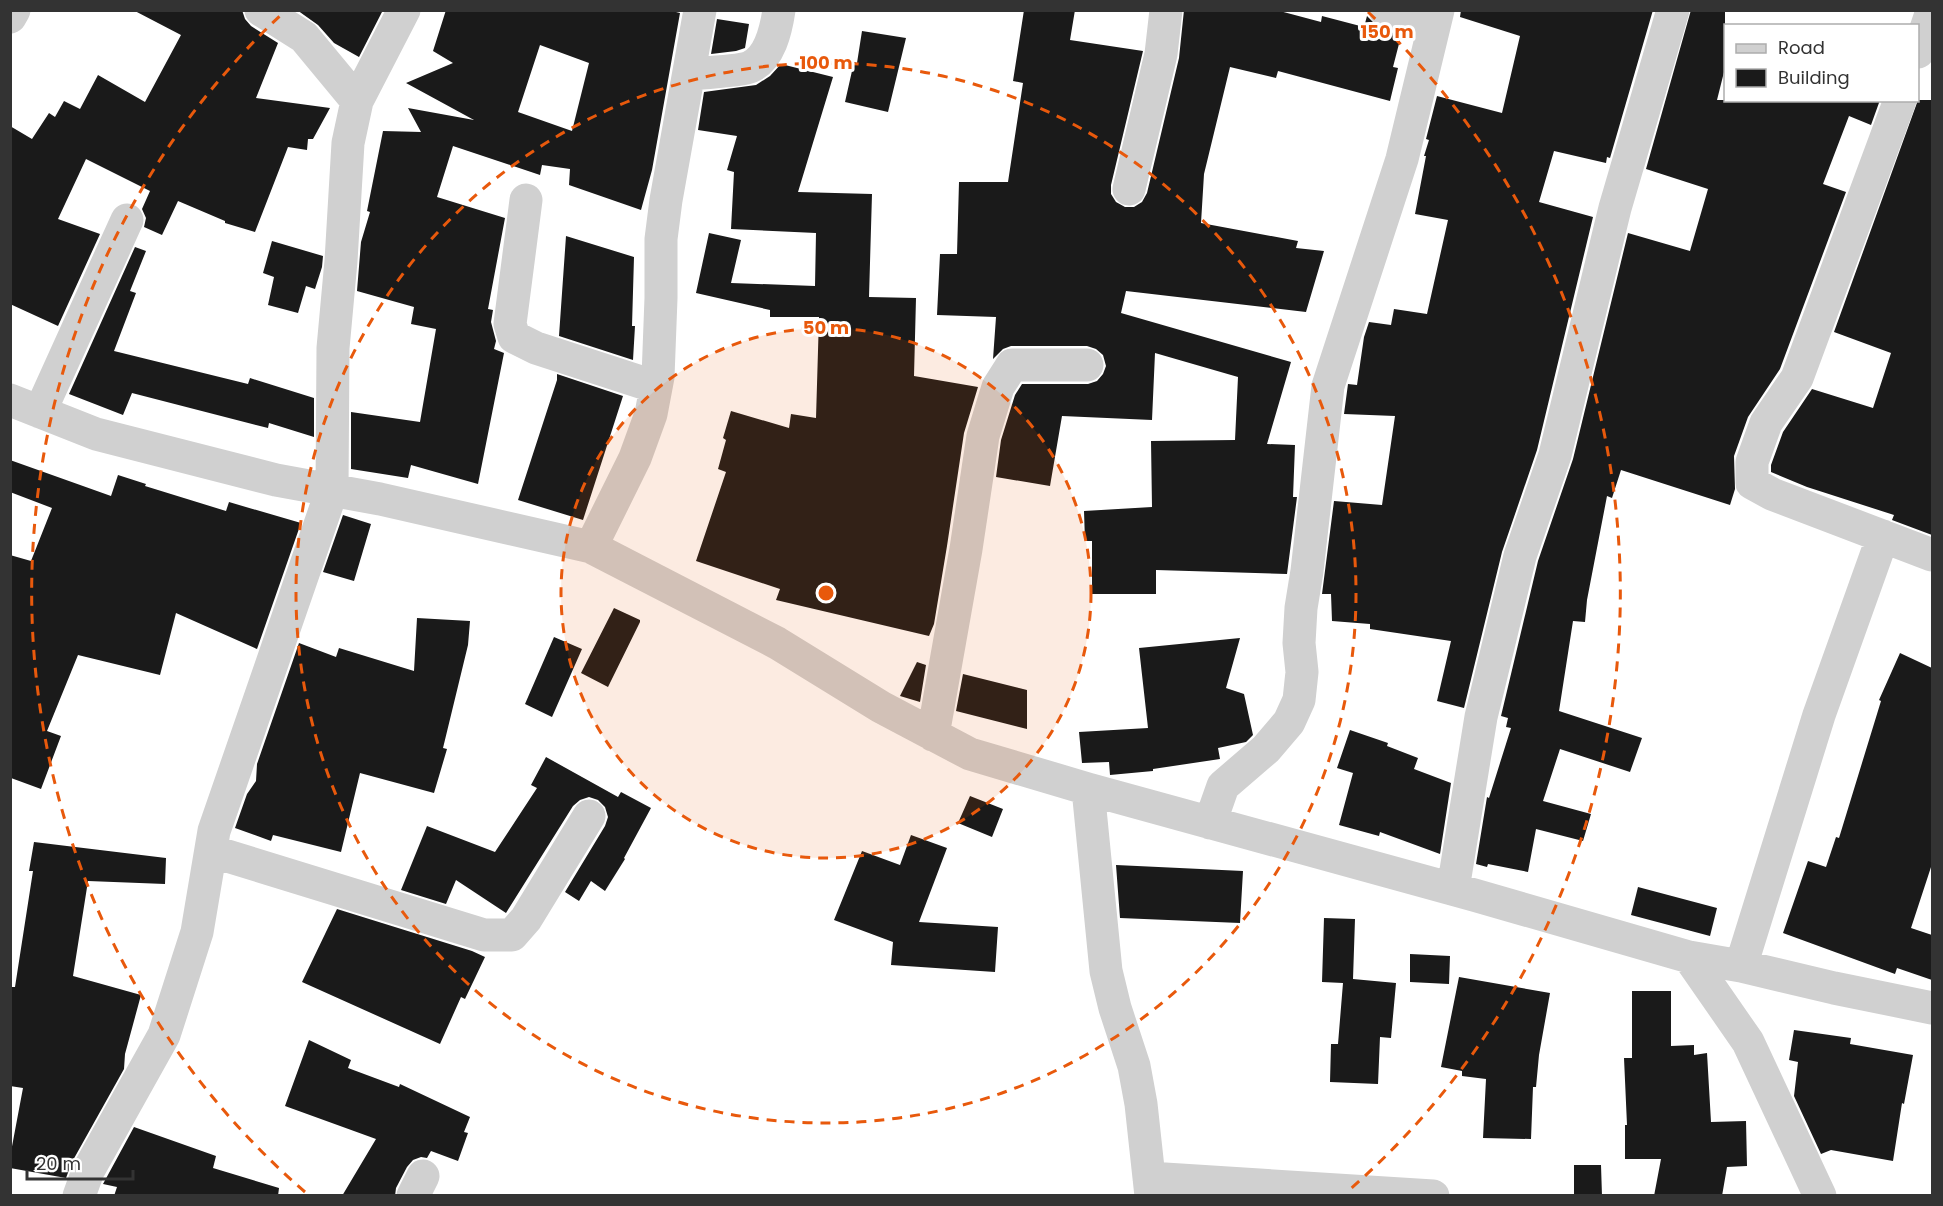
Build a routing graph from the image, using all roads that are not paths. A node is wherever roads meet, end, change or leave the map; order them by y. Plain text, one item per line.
1 (14, 10) edge
2 (261, 10) edge
3 (404, 10) edge
4 (700, 10) edge
5 (779, 10) edge
6 (1166, 10) edge
7 (1385, 10) edge
8 (1673, 10) edge
9 (1932, 11) edge
10 (10, 17) edge
11 (1435, 19) edge
12 (1919, 47) edge
13 (688, 74) junction
14 (357, 101) junction
15 (1898, 102) edge
16 (1129, 189) dead end
17 (526, 200) dead end
18 (127, 220) dead end
19 (1087, 365) dead end
20 (656, 387) junction
21 (25, 406) edge
22 (332, 490) junction
23 (1883, 536) junction
24 (591, 547) junction
25 (1932, 555) edge
26 (933, 735) junction
27 (1088, 789) junction
28 (589, 816) dead end
29 (1210, 823) junction
30 (211, 851) junction
31 (1453, 889) junction
32 (1689, 957) junction
33 (1741, 966) junction
34 (1932, 1008) edge
35 (1150, 1187) edge
36 (79, 1196) edge
37 (1433, 1196) edge
38 (1820, 1196) edge

1 - 10 street
2 - 14 street
3 - 14 street
4 - 13 street
5 - 13 street
6 - 16 street
7 - 11 street
8 - 31 street
9 - 12 street
11 - 29 street
13 - 20 street
14 - 22 street
15 - 23 street
17 - 20 street
18 - 21 street
19 - 26 street
20 - 24 street
21 - 22 street
22 - 24 street
22 - 30 street
23 - 25 street
23 - 33 street
24 - 26 street
26 - 27 street
27 - 29 street
27 - 35 street
28 - 30 street
29 - 31 street
30 - 36 street
31 - 32 street
32 - 33 street
32 - 38 street
33 - 34 street
35 - 37 street

